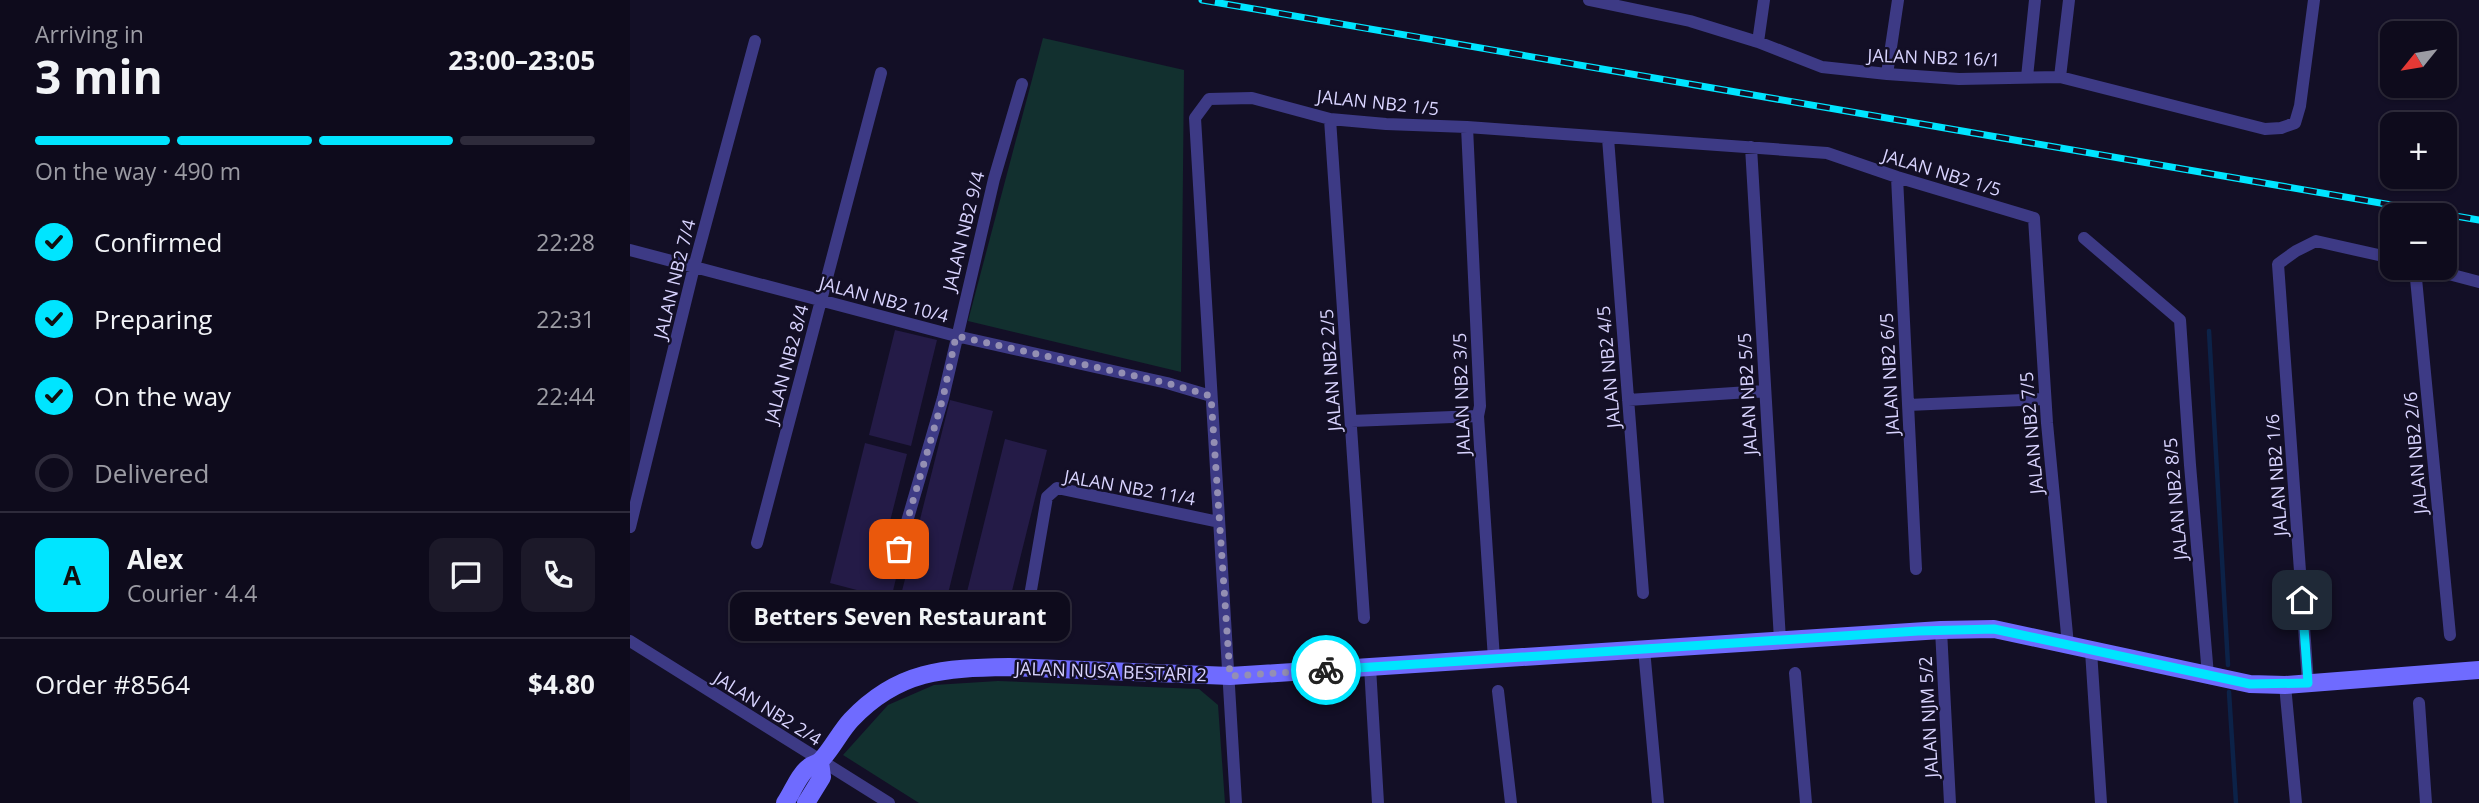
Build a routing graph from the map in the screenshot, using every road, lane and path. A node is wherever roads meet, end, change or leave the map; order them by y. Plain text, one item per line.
1 (1589, 0) edge
2 (1764, 0) edge
3 (1898, 0) edge
4 (2035, 0) edge
5 (2069, 0) edge
6 (2314, 0) edge
7 (1633, 4) edge
8 (755, 41) dead end
9 (1758, 42) junction
10 (881, 73) dead end
11 (1887, 74) junction
12 (2027, 77) junction
13 (2060, 77) junction
14 (1022, 84) dead end
15 (1330, 119) junction
16 (1466, 127) junction
17 (1608, 138) junction
18 (1751, 147) junction
19 (1898, 177) junction
20 (2034, 218) joint
21 (2084, 238) dead end
22 (630, 250) edge
23 (2380, 255) edge
24 (694, 267) junction
25 (2457, 276) edge
26 (2416, 280) edge
27 (2479, 282) edge
28 (821, 300) junction
29 (956, 336) junction
30 (1764, 391) junction
31 (1211, 396) junction
32 (2045, 399) junction
33 (1628, 400) junction
34 (1909, 405) junction
35 (1478, 416) junction
36 (1351, 421) junction
37 (1219, 522) junction
38 (630, 527) edge
39 (757, 543) dead end
40 (899, 549) dead end
41 (1916, 569) dead end
42 (1031, 590) dead end
43 (1643, 593) dead end
44 (1364, 618) dead end
45 (1941, 630) junction
46 (2451, 635) dead end
47 (1780, 640) junction
48 (630, 641) edge
49 (2068, 645) junction
50 (1644, 649) junction
51 (2091, 651) junction
52 (1494, 659) junction
53 (1370, 667) junction
54 (2479, 670) edge
55 (1795, 674) dead end
56 (2208, 675) junction
57 (1230, 676) junction
58 (2308, 683) junction
59 (2286, 685) junction
60 (1498, 691) dead end
61 (2419, 703) dead end
62 (820, 762) junction
63 (785, 803) edge
64 (806, 803) edge
65 (889, 803) edge
66 (1236, 803) edge
67 (1378, 803) edge
68 (1511, 803) edge
69 (1658, 803) edge
70 (1806, 803) edge
71 (1950, 803) edge
72 (2101, 803) edge
73 (2296, 803) edge
74 (2426, 803) edge

1 - 7 street, JALAN NB2 16/1
2 - 9 street
3 - 11 street
4 - 12 street
5 - 13 street
6 - 13 street, JALAN NB2 16/1
7 - 9 street, JALAN NB2 16/1
8 - 24 street, JALAN NB2 7/4
9 - 11 street, JALAN NB2 16/1
10 - 28 street, JALAN NB2 8/4
11 - 12 street, JALAN NB2 16/1
12 - 13 street, JALAN NB2 16/1
14 - 29 street, JALAN NB2 9/4
15 - 16 street, JALAN NB2 1/5
15 - 31 street, JALAN NB2 1/5
15 - 36 street, JALAN NB2 2/5
16 - 17 street, JALAN NB2 1/5
16 - 35 street, JALAN NB2 3/5
17 - 18 street, JALAN NB2 1/5
17 - 33 street, JALAN NB2 4/5
18 - 19 street, JALAN NB2 1/5
18 - 30 street, JALAN NB2 5/5
19 - 20 street, JALAN NB2 1/5
19 - 34 street, JALAN NB2 6/5
20 - 32 street, JALAN NB2 7/5
21 - 56 street, JALAN NB2 8/5
22 - 24 street, JALAN NB2 10/4
23 - 58 street, JALAN NB2 1/6
24 - 28 street, JALAN NB2 10/4
24 - 38 street, JALAN NB2 7/4
25 - 27 street
26 - 46 street, JALAN NB2 2/6
28 - 29 street, JALAN NB2 10/4
28 - 39 street, JALAN NB2 8/4
29 - 31 street, JALAN NB2 10/4
29 - 40 street, JALAN NB2 9/4
30 - 33 street
30 - 47 street, JALAN NB2 5/5
31 - 37 street, JALAN NB2 1/5
32 - 34 street
32 - 49 street, JALAN NB2 7/5
33 - 43 street, JALAN NB2 4/5
34 - 41 street, JALAN NB2 6/5
35 - 36 street
35 - 52 street, JALAN NB2 3/5
36 - 44 street, JALAN NB2 2/5
37 - 42 street, JALAN NB2 11/4
37 - 57 street, JALAN NB2 1/5
45 - 47 street, JALAN NUSA BESTARI 2
45 - 49 street, JALAN NUSA BESTARI 2
45 - 71 street, JALAN NJM 5/2
47 - 50 street, JALAN NUSA BESTARI 2
48 - 62 street, JALAN NB2 2/4
49 - 51 street, JALAN NUSA BESTARI 2
50 - 52 street, JALAN NUSA BESTARI 2
50 - 69 street
51 - 56 street, JALAN NUSA BESTARI 2
51 - 72 street
52 - 53 street, JALAN NUSA BESTARI 2
53 - 57 street, JALAN NUSA BESTARI 2
53 - 67 street
54 - 58 street, JALAN NUSA BESTARI 2
55 - 70 street
56 - 59 street, JALAN NUSA BESTARI 2
57 - 62 street, JALAN NUSA BESTARI 2
57 - 66 street, JALAN NB2 1/5
58 - 59 street, JALAN NUSA BESTARI 2
59 - 73 street
60 - 68 street
61 - 74 street
62 - 63 street, JALAN NUSA BESTARI 2
62 - 64 street, JALAN NUSA BESTARI 2
62 - 65 street, JALAN NB2 2/4

